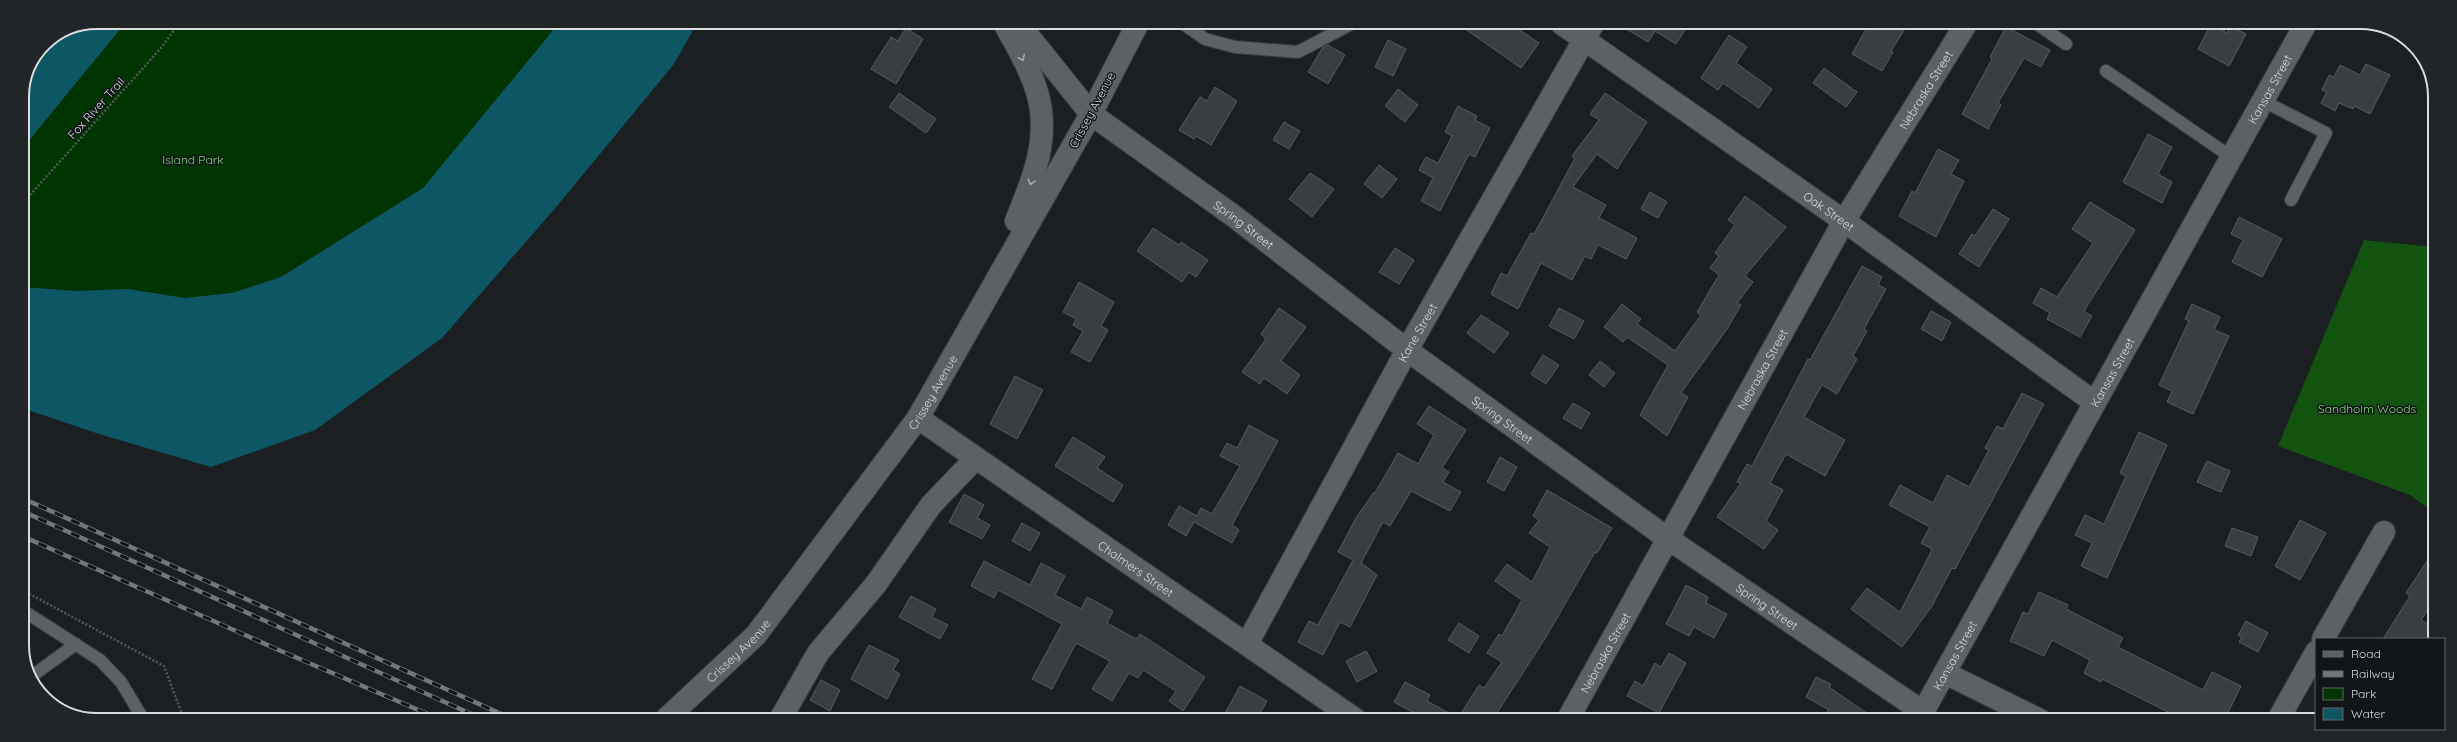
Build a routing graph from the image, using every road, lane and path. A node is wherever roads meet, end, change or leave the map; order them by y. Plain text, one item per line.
1 (175, 29) edge
2 (1007, 29) edge
3 (1024, 29) edge
4 (1135, 29) edge
5 (1191, 29) edge
6 (1341, 29) edge
7 (1578, 29) edge
8 (1963, 29) edge
9 (2044, 29) edge
10 (2302, 29) edge
11 (1588, 32) edge
12 (2066, 44) dead end
13 (2106, 71) dead end
14 (2263, 101) junction
15 (1091, 114) junction
16 (2231, 157) junction
17 (29, 196) edge
18 (2291, 200) dead end
19 (1844, 221) junction
20 (980, 306) junction
21 (1407, 350) junction
22 (2094, 402) junction
23 (918, 418) junction
24 (976, 458) junction
25 (2384, 532) dead end
26 (1667, 538) junction
27 (29, 594) edge
28 (29, 614) edge
29 (2325, 638) edge
30 (76, 644) junction
31 (1247, 644) junction
32 (2315, 654) edge
33 (36, 673) edge
34 (1945, 673) junction
35 (140, 713) edge
36 (182, 713) edge
37 (672, 713) edge
38 (784, 713) edge
39 (1346, 713) edge
40 (1571, 713) edge
41 (1917, 713) edge
42 (1923, 713) edge
43 (2026, 713) edge
44 (2282, 713) edge

1 - 17 path, Fox River Trail
2 -> 20 street
3 - 15 street, Spring Street
4 - 15 street, Crissey Avenue
5 - 6 lane
7 - 11 street, Oak Street
8 - 19 street, Nebraska Street
9 - 12 lane
10 - 14 street, Kansas Street
11 - 19 street, Oak Street
11 - 21 street, Kane Street
13 - 16 lane
14 - 16 street, Kansas Street
14 - 18 lane
15 - 20 street, Crissey Avenue
15 - 21 street, Spring Street
16 - 22 street, Kansas Street
19 - 22 street, Oak Street
19 - 26 street, Nebraska Street
20 - 23 street, Crissey Avenue
21 - 26 street, Spring Street
21 - 31 street, Kane Street
22 - 34 street, Kansas Street
23 - 24 street, Chalmers Street
23 - 37 street, Crissey Avenue
24 - 31 street, Chalmers Street
24 - 38 street
25 - 29 street
26 - 40 street, Nebraska Street
26 - 41 street, Spring Street
27 - 36 path
28 - 30 lane
30 - 33 lane
30 - 35 lane
31 - 39 street, Chalmers Street
32 - 44 street
34 - 42 street, Kansas Street
34 - 43 street

